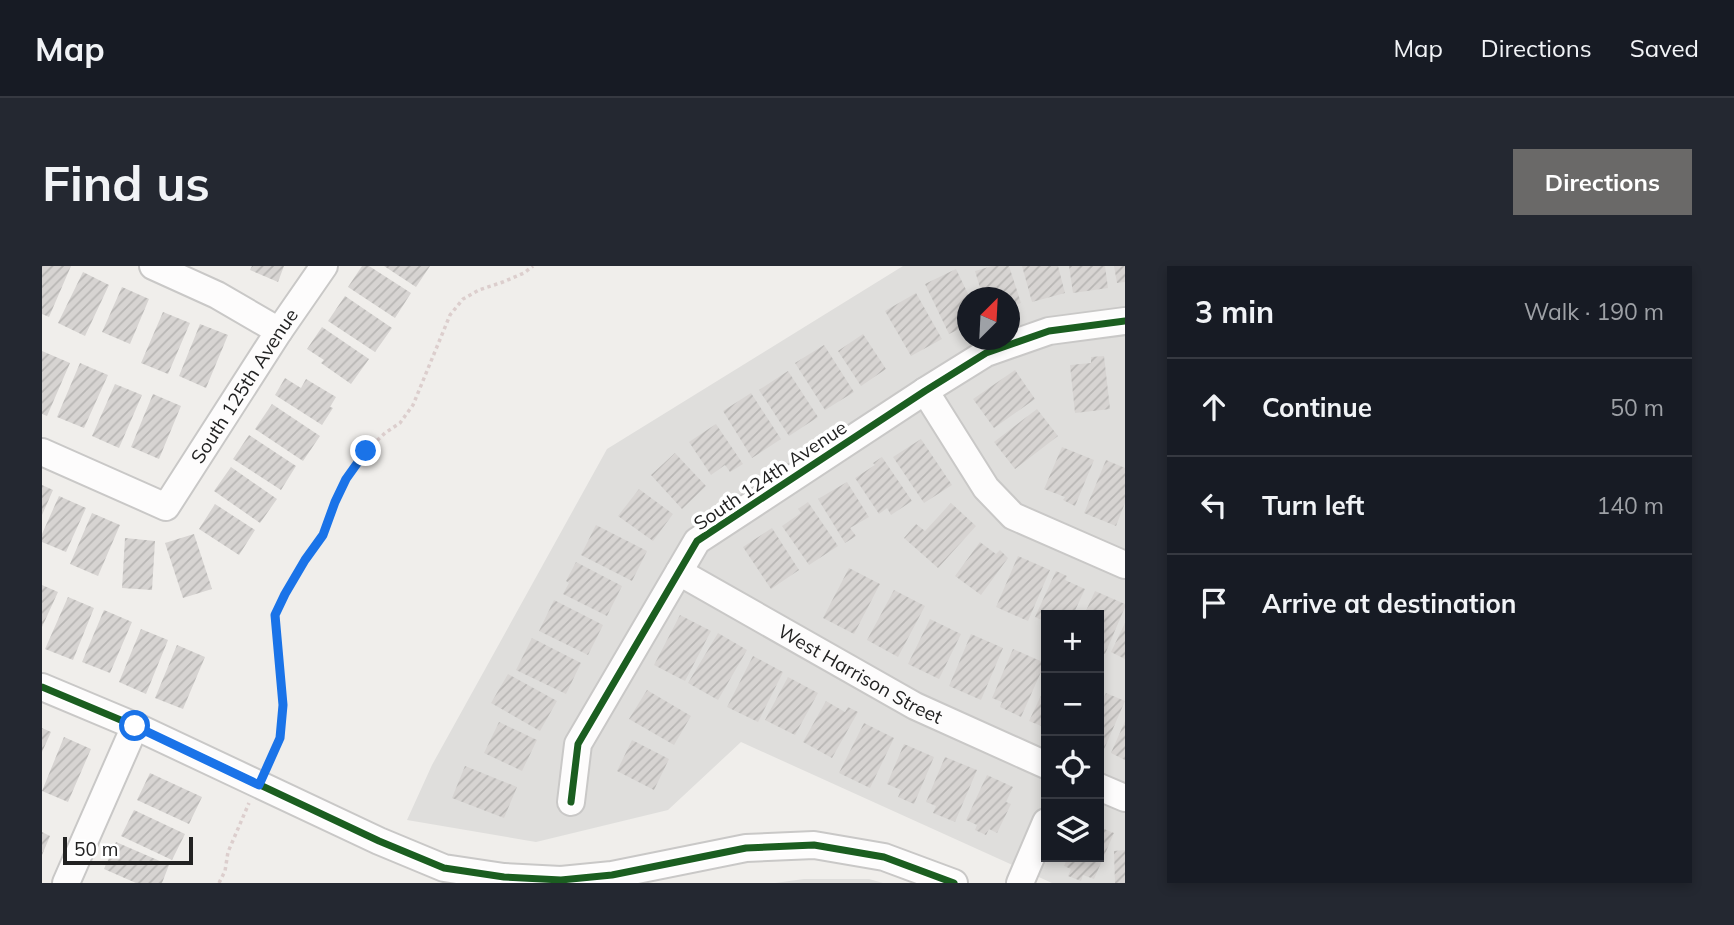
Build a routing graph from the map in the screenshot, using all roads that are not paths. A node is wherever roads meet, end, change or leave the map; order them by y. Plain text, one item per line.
1 (153, 266) edge
2 (324, 266) edge
3 (1125, 321) edge
4 (279, 331) junction
5 (925, 391) junction
6 (42, 452) edge
7 (1125, 565) edge
8 (679, 572) junction
9 (42, 687) edge
10 (135, 726) junction
11 (1041, 763) edge
12 (1104, 790) edge
13 (1125, 798) edge
14 (571, 802) dead end
15 (1041, 834) edge
16 (504, 880) edge
17 (66, 883) edge
18 (954, 883) edge
19 (1020, 883) edge

1 - 4 street
2 - 4 street, South 125th Avenue
3 - 5 street, South 124th Avenue
4 - 6 street, South 125th Avenue
5 - 7 street
5 - 8 street, South 124th Avenue
8 - 11 street, West Harrison Street
8 - 14 street, South 124th Avenue
9 - 10 street
10 - 16 street
10 - 17 street
12 - 13 street
15 - 19 street
16 - 18 street

